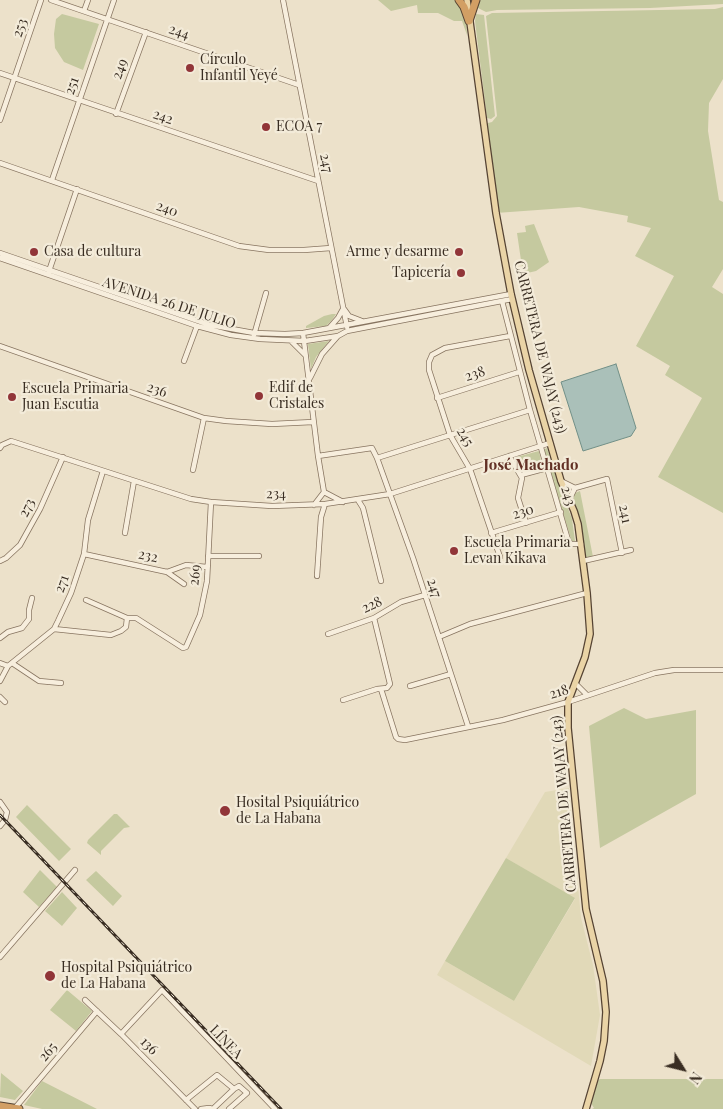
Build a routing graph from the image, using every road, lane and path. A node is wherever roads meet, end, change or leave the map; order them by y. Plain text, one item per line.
1 (41, 0) edge
2 (51, 0) edge
3 (88, 0) edge
4 (114, 0) edge
5 (283, 0) edge
6 (459, 0) edge
7 (467, 0) edge
8 (476, 0) edge
9 (84, 11) junction
10 (107, 19) junction
11 (469, 21) junction
12 (146, 32) junction
13 (0, 73) edge
14 (14, 78) junction
15 (299, 85) junction
16 (79, 101) junction
17 (116, 114) junction
18 (0, 120) edge
19 (0, 163) edge
20 (52, 180) junction
21 (318, 181) junction
22 (77, 190) junction
23 (331, 248) junction
24 (0, 252) edge
25 (0, 258) edge
26 (48, 272) junction
27 (266, 293) dead end
28 (512, 296) junction
29 (502, 301) junction
30 (438, 307) junction
31 (343, 308) junction
32 (439, 313) junction
33 (363, 321) junction
34 (346, 325) junction
35 (197, 326) junction
36 (328, 328) junction
37 (347, 331) junction
38 (303, 332) junction
39 (254, 336) junction
40 (338, 336) junction
41 (510, 336) junction
42 (291, 341) junction
43 (304, 341) junction
44 (0, 346) edge
45 (306, 356) junction
46 (184, 361) dead end
47 (520, 372) junction
48 (309, 379) junction
49 (437, 398) junction
50 (530, 410) junction
51 (204, 418) junction
52 (313, 422) junction
53 (450, 435) junction
54 (550, 443) junction
55 (1, 446) edge
56 (540, 446) junction
57 (318, 456) junction
58 (509, 456) junction
59 (63, 457) junction
60 (377, 458) junction
61 (470, 468) junction
62 (547, 468) junction
63 (194, 470) dead end
64 (103, 471) junction
65 (521, 476) junction
66 (134, 481) junction
67 (561, 481) junction
68 (575, 488) junction
69 (324, 492) junction
70 (390, 494) junction
71 (358, 500) junction
72 (570, 500) junction
73 (211, 502) junction
74 (344, 502) junction
75 (325, 504) junction
76 (314, 505) junction
77 (561, 512) junction
78 (526, 523) junction
79 (124, 533) dead end
80 (491, 533) junction
81 (581, 544) junction
82 (631, 550) dead end
83 (622, 553) junction
84 (84, 554) junction
85 (208, 556) junction
86 (259, 556) dead end
87 (500, 557) dead end
88 (0, 560) edge
89 (583, 561) junction
90 (207, 567) junction
91 (167, 572) junction
92 (317, 576) dead end
93 (381, 581) dead end
94 (184, 584) dead end
95 (587, 593) junction
96 (425, 595) junction
97 (32, 598) dead end
98 (86, 600) dead end
99 (127, 618) junction
100 (374, 618) junction
101 (54, 629) junction
102 (328, 634) dead end
103 (439, 637) junction
104 (0, 638) edge
105 (0, 662) edge
106 (10, 664) junction
107 (723, 670) edge
108 (451, 674) junction
109 (0, 681) edge
110 (61, 683) dead end
111 (575, 683) junction
112 (410, 686) dead end
113 (381, 689) junction
114 (588, 695) junction
115 (0, 697) edge
116 (343, 700) dead end
117 (5, 702) dead end
118 (568, 702) junction
119 (468, 726) junction
120 (0, 802) edge
121 (0, 826) edge
122 (75, 870) dead end
123 (0, 957) edge
124 (85, 1000) dead end
125 (97, 1011) junction
126 (121, 1034) junction
127 (234, 1089) junction
128 (186, 1100) junction
129 (0, 1106) edge
130 (17, 1108) edge
131 (213, 1108) edge
132 (195, 1109) edge
133 (201, 1109) edge
134 (229, 1109) edge
135 (275, 1109) edge
136 (586, 1109) edge

1 - 14 street, 253
2 - 9 street, 244
3 - 9 street
4 - 10 street, 251
5 - 15 street, 247
6 - 11 highway
7 - 11 main road, CARRETERA DE WAJAY (243)
8 - 11 highway
9 - 10 street, 244
10 - 12 street, 244
10 - 16 street, 251
11 - 28 main road, CARRETERA DE WAJAY (243)
12 - 15 street, 244
12 - 17 street, 249
13 - 14 street, 242
14 - 16 street, 242
14 - 18 street, 253
15 - 21 street, 247
16 - 17 street, 242
16 - 20 street, 251
17 - 21 street, 242
19 - 20 street, 240
20 - 22 street, 240
21 - 23 street, 247
22 - 23 street, 240
22 - 26 street
23 - 31 street, 247
24 - 26 street, AVENIDA 26 DE JULIO
25 - 26 street, AVENIDA 26 DE JULIO
26 - 35 street, AVENIDA 26 DE JULIO
26 - 39 street, AVENIDA 26 DE JULIO
27 - 39 street
28 - 29 street, AVENIDA 26 DE JULIO
28 - 30 street, AVENIDA 26 DE JULIO
28 - 54 main road, CARRETERA DE WAJAY (243)
29 - 32 street, AVENIDA 26 DE JULIO
29 - 41 street, 243
30 - 32 street
30 - 33 street, AVENIDA 26 DE JULIO
31 - 33 street
31 - 34 street, 247
31 - 36 street
32 - 37 street, AVENIDA 26 DE JULIO
33 - 34 street, AVENIDA 26 DE JULIO
34 - 36 street, AVENIDA 26 DE JULIO
34 - 37 street, 247
35 - 39 street, AVENIDA 26 DE JULIO
35 - 46 street
36 - 38 street, AVENIDA 26 DE JULIO
37 - 40 street, AVENIDA 26 DE JULIO
38 - 39 street, AVENIDA 26 DE JULIO
38 - 43 street
39 - 42 street, AVENIDA 26 DE JULIO
40 - 43 street, AVENIDA 26 DE JULIO
40 - 48 street
41 - 47 street, 243
41 - 49 street, 245
42 - 43 street, AVENIDA 26 DE JULIO
42 - 45 street
43 - 45 street
44 - 51 street, 236
45 - 48 street
47 - 49 street, 238
47 - 50 street, 243
48 - 52 street
49 - 53 street, 245
50 - 53 street
50 - 56 street, 243
51 - 52 street, 236
51 - 63 street
52 - 57 street
53 - 60 street
53 - 61 street, 245
54 - 56 street, 234
54 - 67 main road, CARRETERA DE WAJAY (243)
55 - 59 street, 234
56 - 58 street, 234
56 - 62 street, 243
57 - 60 street
57 - 69 street
58 - 61 street, 234
58 - 65 street
59 - 64 street, 234
59 - 88 street, 273
60 - 70 street, 247
61 - 70 street, 234
61 - 80 street, 245
62 - 65 street
62 - 77 street, 243
64 - 66 street, 234
64 - 84 street, 271
65 - 78 street
66 - 73 street, 234
66 - 79 street
67 - 68 street
67 - 72 main road, CARRETERA DE WAJAY (243)
68 - 72 street
68 - 83 street, 241
69 - 74 street
69 - 76 street
70 - 71 street, 234
70 - 96 street, 247
71 - 74 street, 234
71 - 93 street
72 - 81 main road, CARRETERA DE WAJAY (243)
73 - 76 street, 234
73 - 85 street, 269
74 - 75 street, 234
75 - 76 street, 234
75 - 92 street
77 - 78 street, 230
77 - 81 street, 243
78 - 80 street, 230
80 - 87 street, 245
81 - 89 main road, CARRETERA DE WAJAY (243)
82 - 83 street
83 - 89 street
84 - 91 street, 232
84 - 101 street, 271
85 - 86 street
85 - 90 street, 269
89 - 95 main road, CARRETERA DE WAJAY (243)
90 - 91 street, 232
90 - 99 street, 269
91 - 94 street
95 - 103 street
95 - 111 main road, CARRETERA DE WAJAY (243)
96 - 100 street, 228
96 - 103 street, 247
97 - 104 street
98 - 99 street
99 - 101 street
100 - 102 street, 228
100 - 113 street
101 - 106 street, 271
103 - 108 street, 247
105 - 106 street
106 - 109 street, 271
106 - 110 street
107 - 114 street, 218
108 - 112 street
108 - 119 street, 247
111 - 114 street
111 - 118 main road, CARRETERA DE WAJAY (243)
113 - 116 street
113 - 119 street, 218
114 - 118 street, 218
115 - 117 street
118 - 119 street, 218
118 - 136 main road, CARRETERA DE WAJAY (243)
120 - 121 street
122 - 123 street
124 - 125 street, 136
125 - 126 street, 136
125 - 130 street, 265
126 - 128 street, 136
126 - 135 street, LÍNEA
127 - 128 street
127 - 131 street
127 - 134 street
128 - 132 street, 136
129 - 130 highway
131 - 133 street

